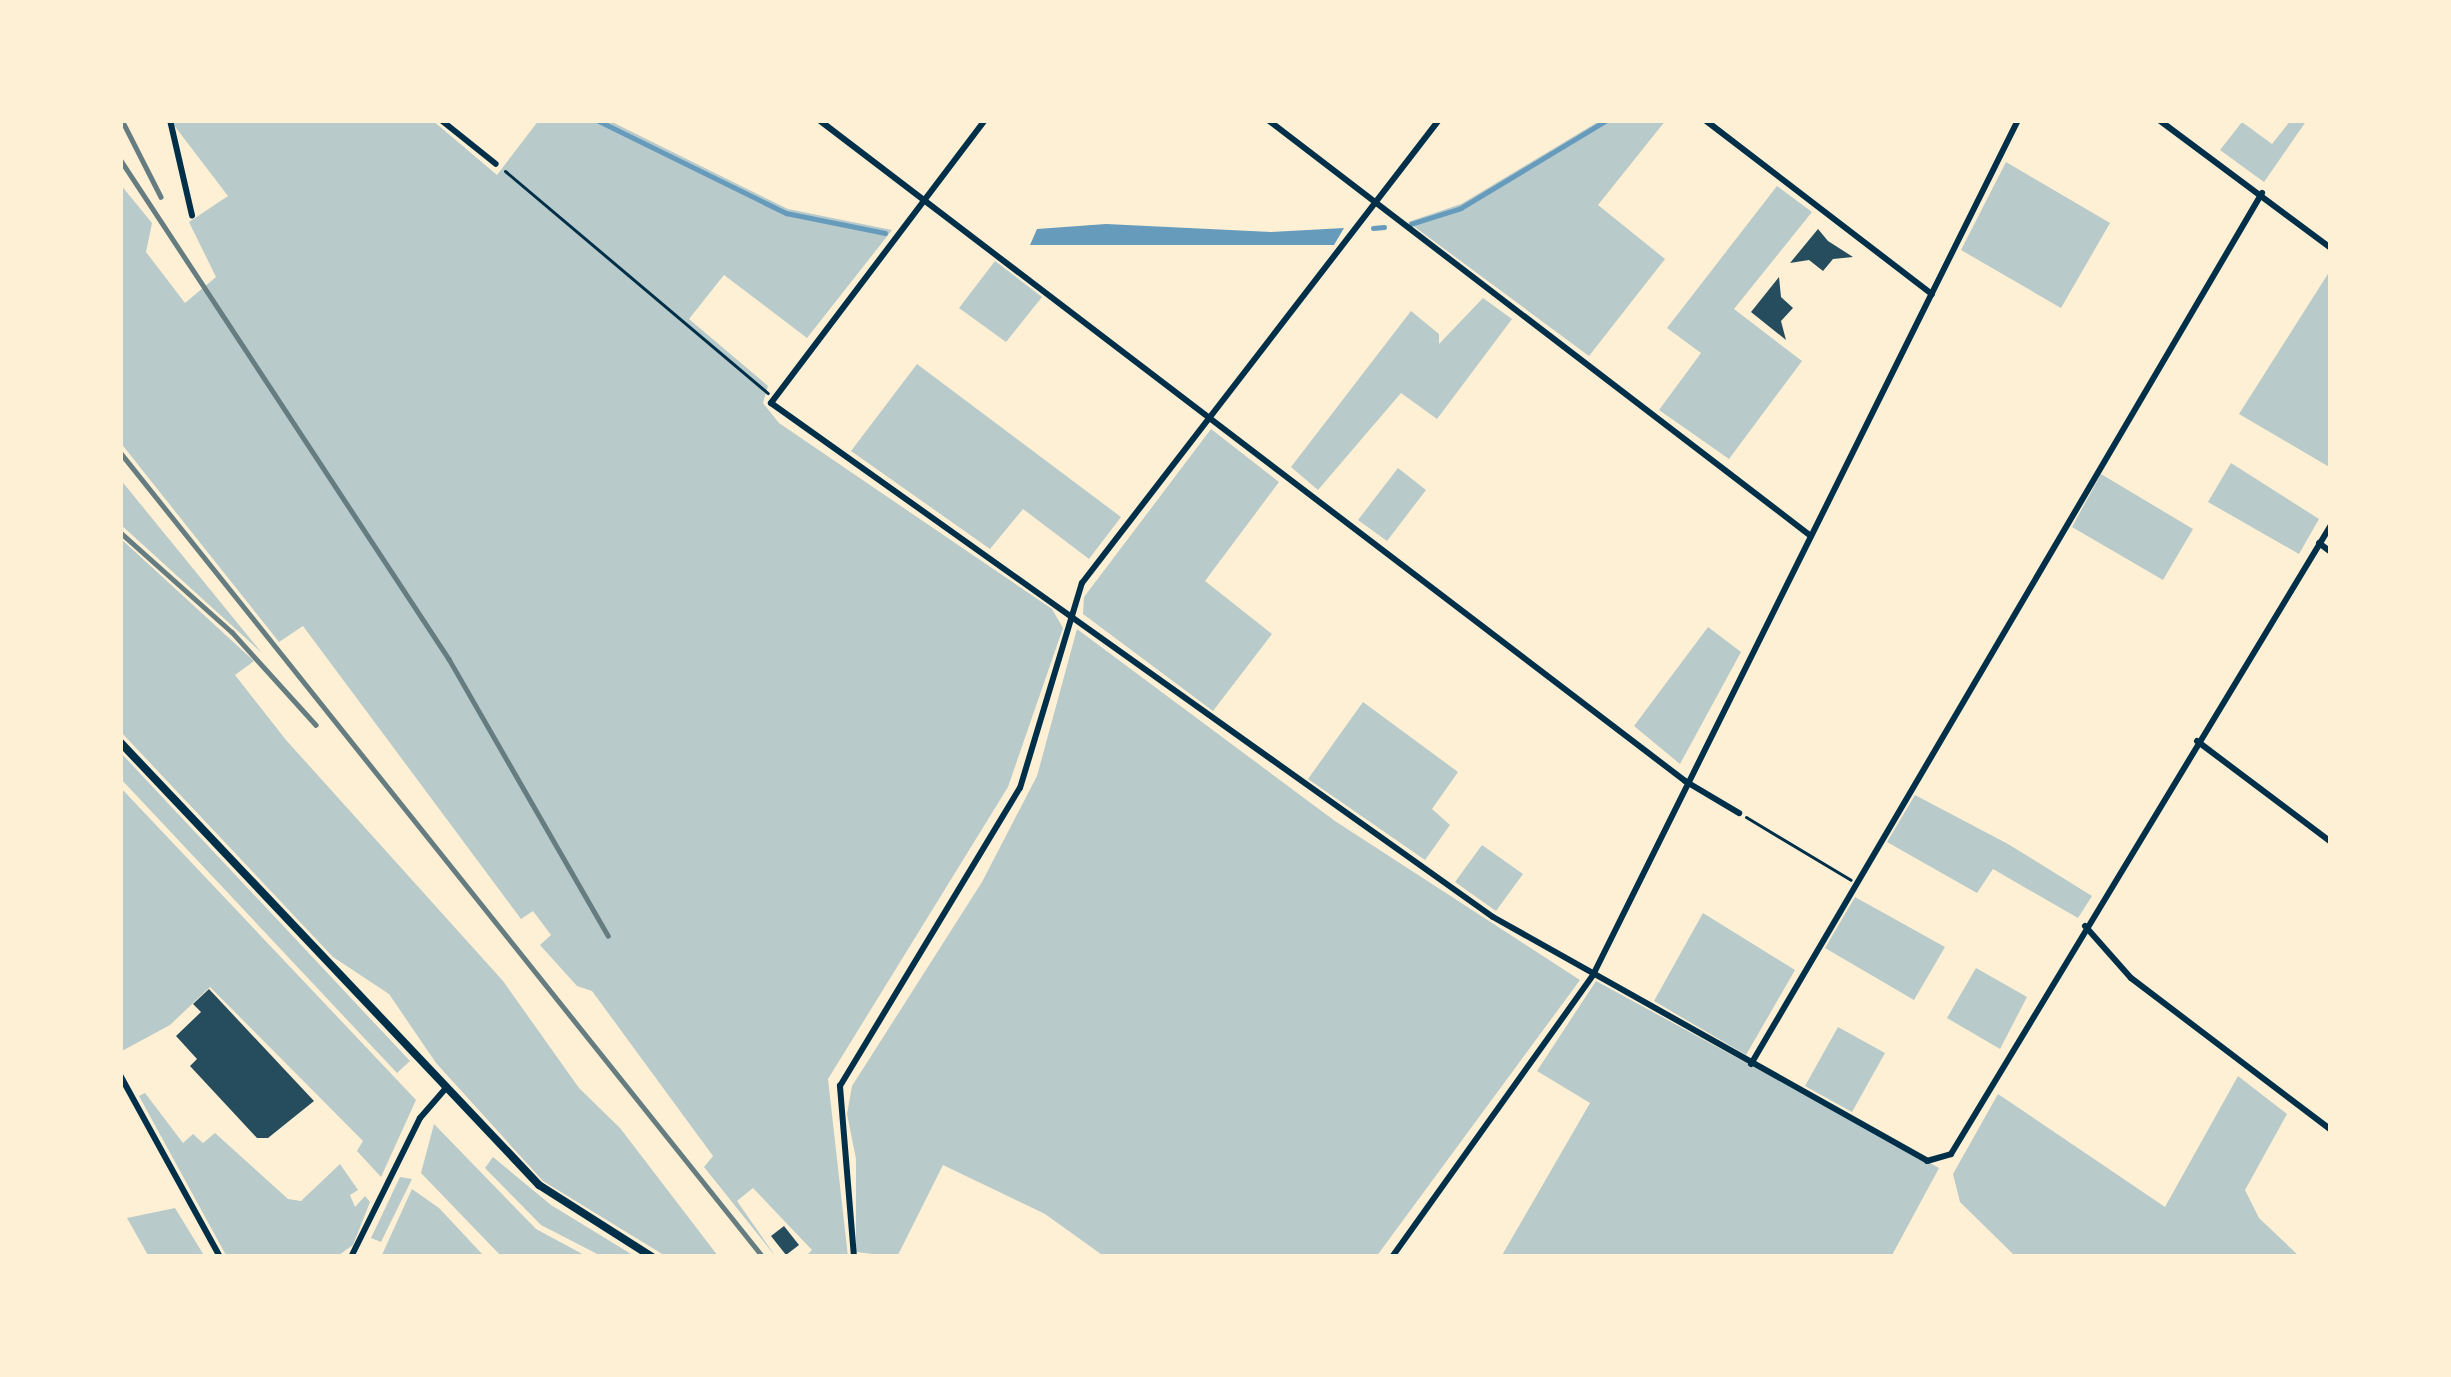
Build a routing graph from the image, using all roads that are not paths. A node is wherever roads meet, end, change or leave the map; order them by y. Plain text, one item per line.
1 (170, 120) edge
2 (441, 120) edge
3 (819, 120) edge
4 (985, 120) edge
5 (1268, 120) edge
6 (1439, 120) edge
7 (1706, 120) edge
8 (2018, 120) edge
9 (2159, 120) edge
10 (496, 164) road end
11 (2262, 193) junction
12 (925, 201) junction
13 (1376, 203) junction
14 (192, 214) dead end
15 (2331, 248) edge
16 (1932, 294) junction
17 (1210, 417) junction
18 (2331, 525) edge
19 (1811, 536) junction
20 (2319, 544) junction
21 (2331, 552) edge
22 (1073, 616) junction
23 (2197, 741) junction
24 (120, 742) edge
25 (1685, 781) junction
26 (1739, 813) road end
27 (2331, 842) edge
28 (2085, 926) junction
29 (1593, 975) junction
30 (1751, 1064) junction
31 (120, 1075) edge
32 (446, 1088) junction
33 (2331, 1130) edge
34 (358, 1255) edge
35 (220, 1257) edge
36 (652, 1257) edge
37 (854, 1257) edge
38 (1391, 1257) edge

1 - 14 street
2 - 10 street
3 - 12 street
4 - 12 street
5 - 13 street
6 - 13 street
7 - 16 street
8 - 16 street
9 - 11 street
11 - 15 street
11 - 30 street
12 - 17 street
12 - 22 street
13 - 17 street
13 - 19 street
16 - 19 street
17 - 22 street
17 - 25 street
18 - 20 street
19 - 25 street
20 - 21 street
20 - 23 street
22 - 29 street
22 - 37 street
23 - 27 street
23 - 28 street
24 - 32 street
25 - 26 street
25 - 29 street
28 - 30 street
28 - 33 street
29 - 30 street
29 - 38 street
31 - 35 street
32 - 34 street
32 - 36 street

